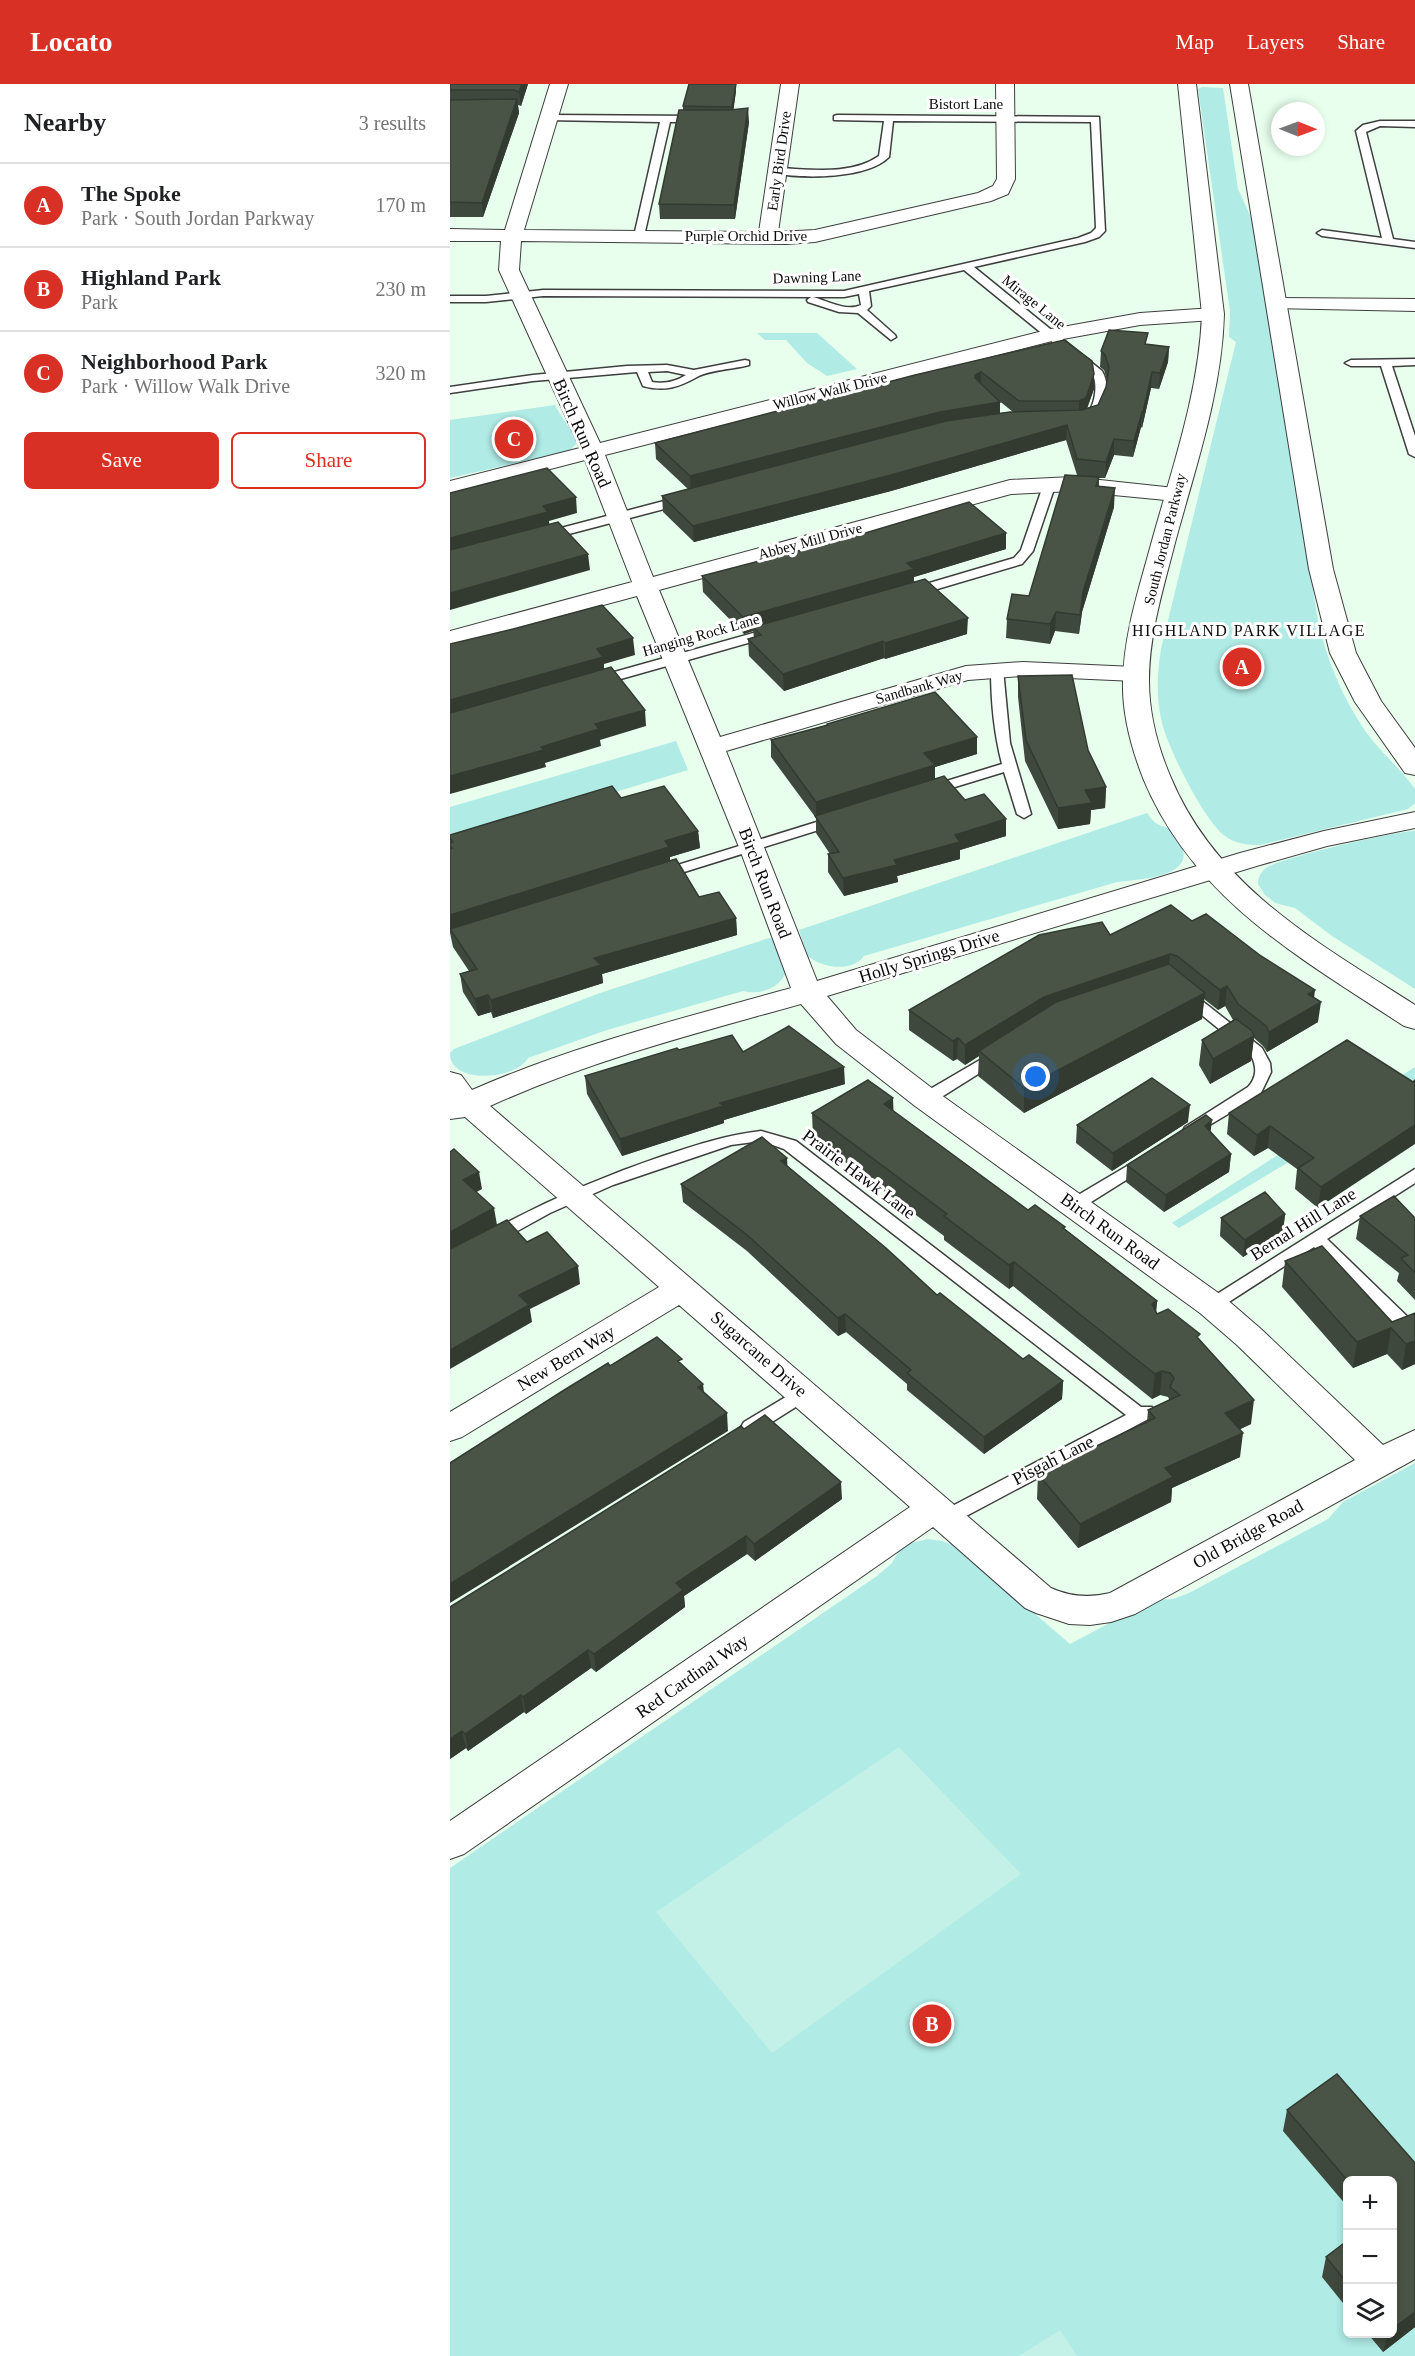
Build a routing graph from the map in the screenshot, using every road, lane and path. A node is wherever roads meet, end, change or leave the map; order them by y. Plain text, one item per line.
1 (559, 84) edge
2 (790, 84) edge
3 (1005, 84) edge
4 (1187, 84) edge
5 (1239, 84) edge
6 (549, 117) junction
7 (666, 118) junction
8 (837, 118) dead end
9 (1005, 118) junction
10 (709, 119) edge
11 (889, 119) junction
12 (1096, 119) joint
13 (1415, 124) edge
14 (777, 171) junction
15 (1322, 233) dead end
16 (450, 235) edge
17 (513, 235) junction
18 (639, 236) junction
19 (768, 237) junction
20 (1388, 240) junction
21 (1415, 245) edge
22 (967, 267) junction
23 (864, 291) junction
24 (794, 294) junction
25 (520, 295) junction
26 (450, 299) edge
27 (1278, 304) junction
28 (1415, 305) edge
29 (861, 310) junction
30 (1213, 314) junction
31 (1051, 334) junction
32 (891, 337) dead end
33 (745, 363) dead end
34 (1351, 363) dead end
35 (1386, 363) junction
36 (1415, 363) edge
37 (641, 369) junction
38 (692, 374) junction
39 (557, 377) junction
40 (450, 390) edge
41 (1074, 421) edge
42 (593, 452) junction
43 (1415, 454) edge
44 (1050, 483) junction
45 (450, 488) edge
46 (1176, 494) junction
47 (700, 496) edge
48 (617, 517) junction
49 (539, 538) edge
50 (645, 585) junction
51 (903, 595) edge
52 (791, 626) edge
53 (450, 639) edge
54 (675, 660) junction
55 (997, 669) junction
56 (1135, 674) junction
57 (582, 686) edge
58 (710, 748) junction
59 (1008, 766) junction
60 (1415, 767) edge
61 (920, 794) edge
62 (855, 814) edge
63 (1024, 814) dead end
64 (1415, 820) edge
65 (752, 847) junction
66 (1215, 870) junction
67 (644, 880) edge
68 (1178, 988) edge
69 (807, 993) junction
70 (1415, 1019) edge
71 (1011, 1046) edge
72 (456, 1099) edge
73 (927, 1099) junction
74 (1177, 1140) edge
75 (1158, 1152) edge
76 (1415, 1175) edge
77 (574, 1196) junction
78 (1074, 1205) junction
79 (1315, 1238) junction
80 (481, 1244) edge
81 (682, 1288) junction
82 (1212, 1305) junction
83 (1408, 1327) edge
84 (804, 1393) junction
85 (1161, 1404) edge
86 (1139, 1415) junction
87 (450, 1428) edge
88 (734, 1437) edge
89 (1415, 1443) edge
90 (1378, 1461) junction
91 (940, 1513) junction
92 (1077, 1611) joint
93 (450, 1842) edge

1 - 6 street, Birch Run Road
2 - 14 street, Early Bird Drive
3 - 9 street, Purple Orchid Drive
4 - 30 street, South Jordan Parkway
5 - 27 street
6 - 7 lane
6 - 17 street, Birch Run Road
7 - 10 lane
7 - 18 lane
8 - 11 lane, Bistort Lane
9 - 11 lane, Bistort Lane
9 - 12 lane, Bistort Lane
9 - 19 street, Purple Orchid Drive
11 - 14 lane
12 - 22 lane, Dawning Lane
13 - 20 lane
14 - 19 street, Early Bird Drive
15 - 20 lane
16 - 17 street, Purple Orchid Drive
17 - 18 street, Purple Orchid Drive
17 - 25 street, Birch Run Road
18 - 19 street, Purple Orchid Drive
20 - 21 lane
22 - 23 lane, Dawning Lane
22 - 31 lane, Mirage Lane
23 - 24 lane, Dawning Lane
23 - 29 lane
24 - 25 lane, Dawning Lane
24 - 29 lane
25 - 26 lane, Dawning Lane
25 - 39 street, Birch Run Road
27 - 28 street
27 - 60 street
29 - 32 lane
30 - 31 street, Willow Walk Drive
30 - 46 street, South Jordan Parkway
31 - 41 lane, Mirage Lane
31 - 42 street, Willow Walk Drive
33 - 38 lane
34 - 35 lane
35 - 36 lane
35 - 43 lane
37 - 38 lane
37 - 38 lane
37 - 39 lane
39 - 40 lane
39 - 42 street, Birch Run Road
42 - 45 street, Willow Walk Drive
42 - 48 street, Birch Run Road
44 - 46 street, Abbey Mill Drive
44 - 50 street, Abbey Mill Drive
44 - 51 lane
46 - 56 street, South Jordan Parkway
47 - 48 lane
48 - 49 lane
48 - 50 street, Birch Run Road
50 - 53 street, Abbey Mill Drive
50 - 54 street, Birch Run Road
52 - 54 lane, Hanging Rock Lane
54 - 57 lane, Hanging Rock Lane
54 - 58 street, Birch Run Road
55 - 56 street, Sandbank Way
55 - 58 street, Sandbank Way
55 - 59 lane
56 - 66 street, South Jordan Parkway
58 - 65 street, Birch Run Road
59 - 61 lane
59 - 63 lane
62 - 65 lane
64 - 66 street, Holly Springs Drive
65 - 67 lane
65 - 69 street, Birch Run Road
66 - 69 street, Holly Springs Drive
66 - 70 street, South Jordan Parkway
68 - 74 lane
69 - 72 street, Holly Springs Drive
69 - 73 street, Birch Run Road
71 - 73 lane
72 - 77 street, Sugarcane Drive
73 - 78 street, Birch Run Road
75 - 78 lane
76 - 79 lane, Bernal Hill Lane
77 - 80 lane, Prairie Hawk Lane
77 - 81 street, Sugarcane Drive
77 - 86 lane, Prairie Hawk Lane
78 - 82 street, Birch Run Road
79 - 82 lane, Bernal Hill Lane
79 - 83 lane
81 - 84 street, Sugarcane Drive
81 - 87 street, New Bern Way
82 - 90 street, Birch Run Road
84 - 88 lane
84 - 91 street, Sugarcane Drive
85 - 86 lane, Pisgah Lane
86 - 91 lane, Pisgah Lane
89 - 90 street, Old Bridge Road
90 - 92 street, Old Bridge Road
91 - 92 street, Sugarcane Drive
91 - 93 street, Red Cardinal Way

